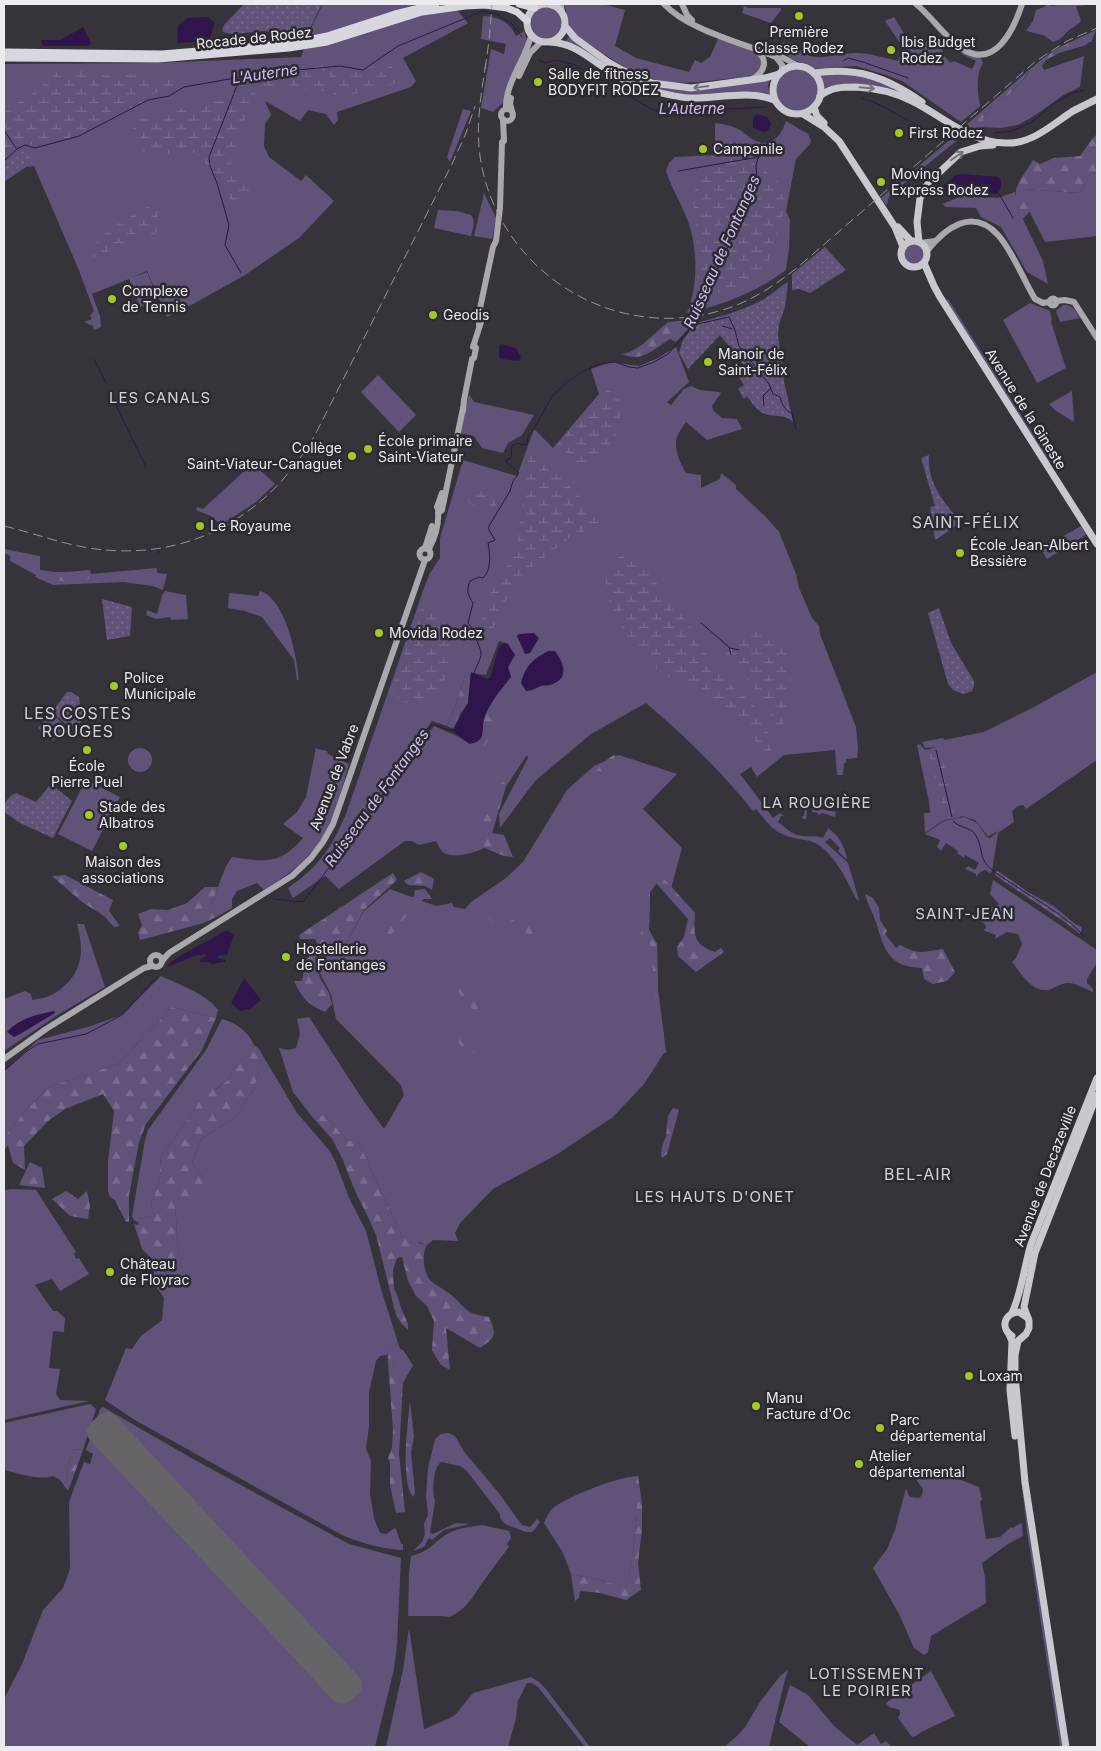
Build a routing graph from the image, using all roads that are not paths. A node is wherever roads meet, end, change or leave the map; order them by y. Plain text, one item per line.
1 (436, 4) edge
2 (519, 4) edge
3 (551, 4) edge
4 (561, 4) edge
5 (664, 4) edge
6 (682, 4) edge
7 (916, 4) edge
8 (1022, 4) edge
9 (535, 8) junction
10 (562, 13) junction
11 (395, 14) junction
12 (526, 22) junction
13 (565, 26) junction
14 (314, 36) dead end
15 (531, 36) junction
16 (541, 42) junction
17 (551, 42) junction
18 (751, 47) junction
19 (4, 52) edge
20 (4, 58) edge
21 (800, 67) junction
22 (780, 73) junction
23 (814, 74) junction
24 (749, 80) junction
25 (1097, 95) edge
26 (820, 96) junction
27 (1097, 99) edge
28 (774, 100) junction
29 (814, 107) junction
30 (509, 110) junction
31 (803, 114) junction
32 (506, 120) junction
33 (960, 128) junction
34 (972, 134) junction
35 (1007, 144) junction
36 (934, 241) junction
37 (917, 242) junction
38 (903, 247) junction
39 (927, 251) junction
40 (924, 263) junction
41 (916, 268) junction
42 (934, 286) junction
43 (1097, 338) edge
44 (1097, 544) edge
45 (160, 958) junction
46 (151, 964) junction
47 (4, 1059) edge
48 (1097, 1078) edge
49 (1097, 1095) edge
50 (1012, 1313) junction
51 (1028, 1318) junction
52 (1009, 1334) junction
53 (1022, 1336) junction
54 (1025, 1482) junction
55 (1066, 1747) edge

1 - 11 highway, Rocade de Rodez
2 - 9 highway
3 - 9 main road
3 - 10 main road
4 - 10 main road
5 - 18 main road
6 - 21 main road
7 - 8 main road
9 - 12 main road
10 - 13 main road
11 - 14 highway
11 - 19 highway, Rocade de Rodez
12 - 15 main road
12 - 20 highway, Rocade de Rodez
13 - 17 main road
24 -> 13 main road
15 - 16 main road
15 - 30 main road
16 - 17 main road
16 - 30 main road
17 - 28 main road
18 - 22 main road
18 - 24 main road
21 - 22 main road
21 - 23 main road
22 - 24 main road
22 - 28 main road
23 - 26 main road
23 - 33 main road
25 - 34 main road
26 - 29 main road
26 -> 33 main road
27 - 35 main road
28 - 31 main road
29 - 31 main road
29 - 37 main road
30 - 32 main road
30 - 32 main road
31 - 38 main road
32 - 45 main road, Avenue de Vabre
33 - 34 main road
34 - 35 main road
37 -> 35 main road
36 - 37 main road
36 - 39 main road
36 - 43 main road
37 - 38 main road
37 - 39 main road
38 - 41 main road
39 - 40 main road
40 - 41 main road
40 - 42 main road, Avenue de la Gineste
41 - 42 main road, Avenue de la Gineste
42 - 44 main road, Avenue de la Gineste
45 - 46 main road
45 - 46 main road
46 - 47 main road
48 - 50 main road, Avenue de Decazeville
49 - 51 main road, Avenue de Decazeville
50 - 51 main road
50 - 52 main road
51 - 53 main road
52 - 53 main road
52 - 54 main road
53 - 54 main road
54 - 55 main road

